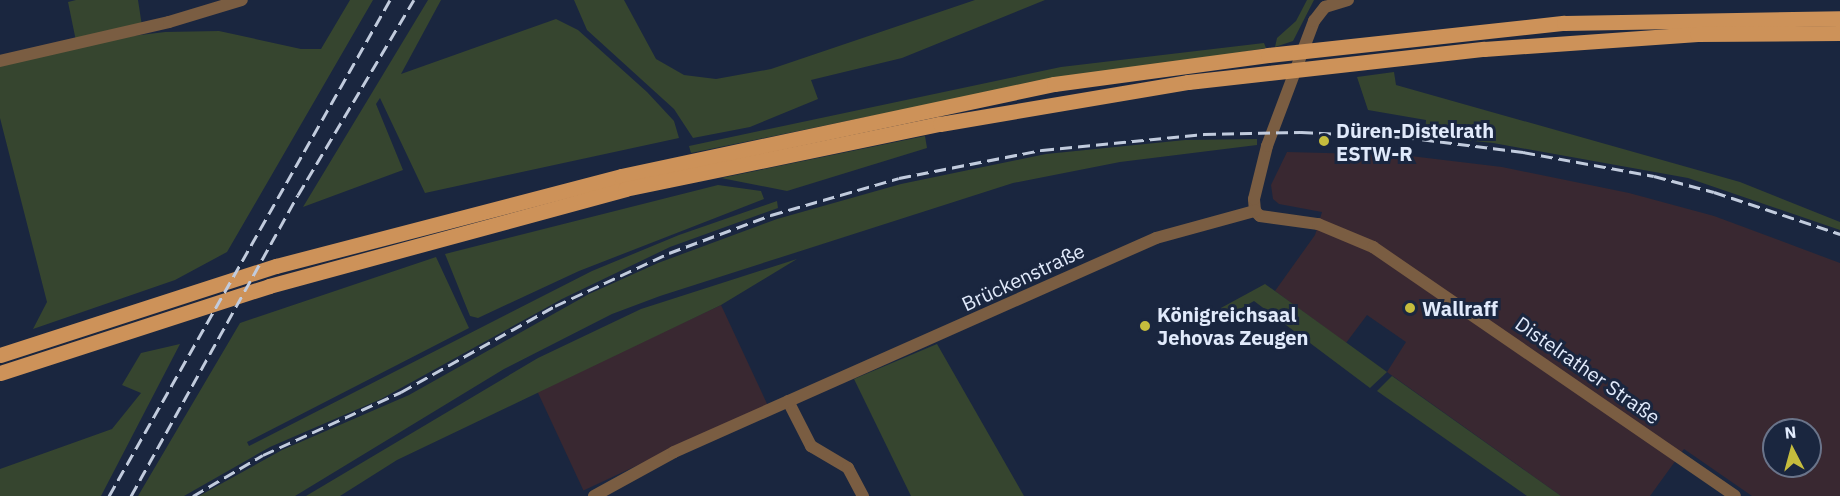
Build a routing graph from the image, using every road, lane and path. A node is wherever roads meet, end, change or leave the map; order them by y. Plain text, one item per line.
1 (242, 0) edge
2 (1348, 0) edge
3 (1840, 18) edge
4 (1840, 33) edge
5 (1301, 51) junction
6 (0, 61) edge
7 (1295, 68) junction
8 (1255, 211) junction
9 (0, 355) edge
10 (0, 373) edge
11 (788, 402) junction
12 (598, 496) edge
13 (863, 496) edge
14 (1735, 496) edge

1 - 6 street
2 - 5 street
3 - 5 main road
4 - 7 main road
5 - 7 street
5 - 9 main road
7 - 8 street
7 - 10 main road
8 - 11 street, Brückenstraße
8 - 14 street, Distelrather Straße
11 - 12 street, Brückenstraße
11 - 13 street

